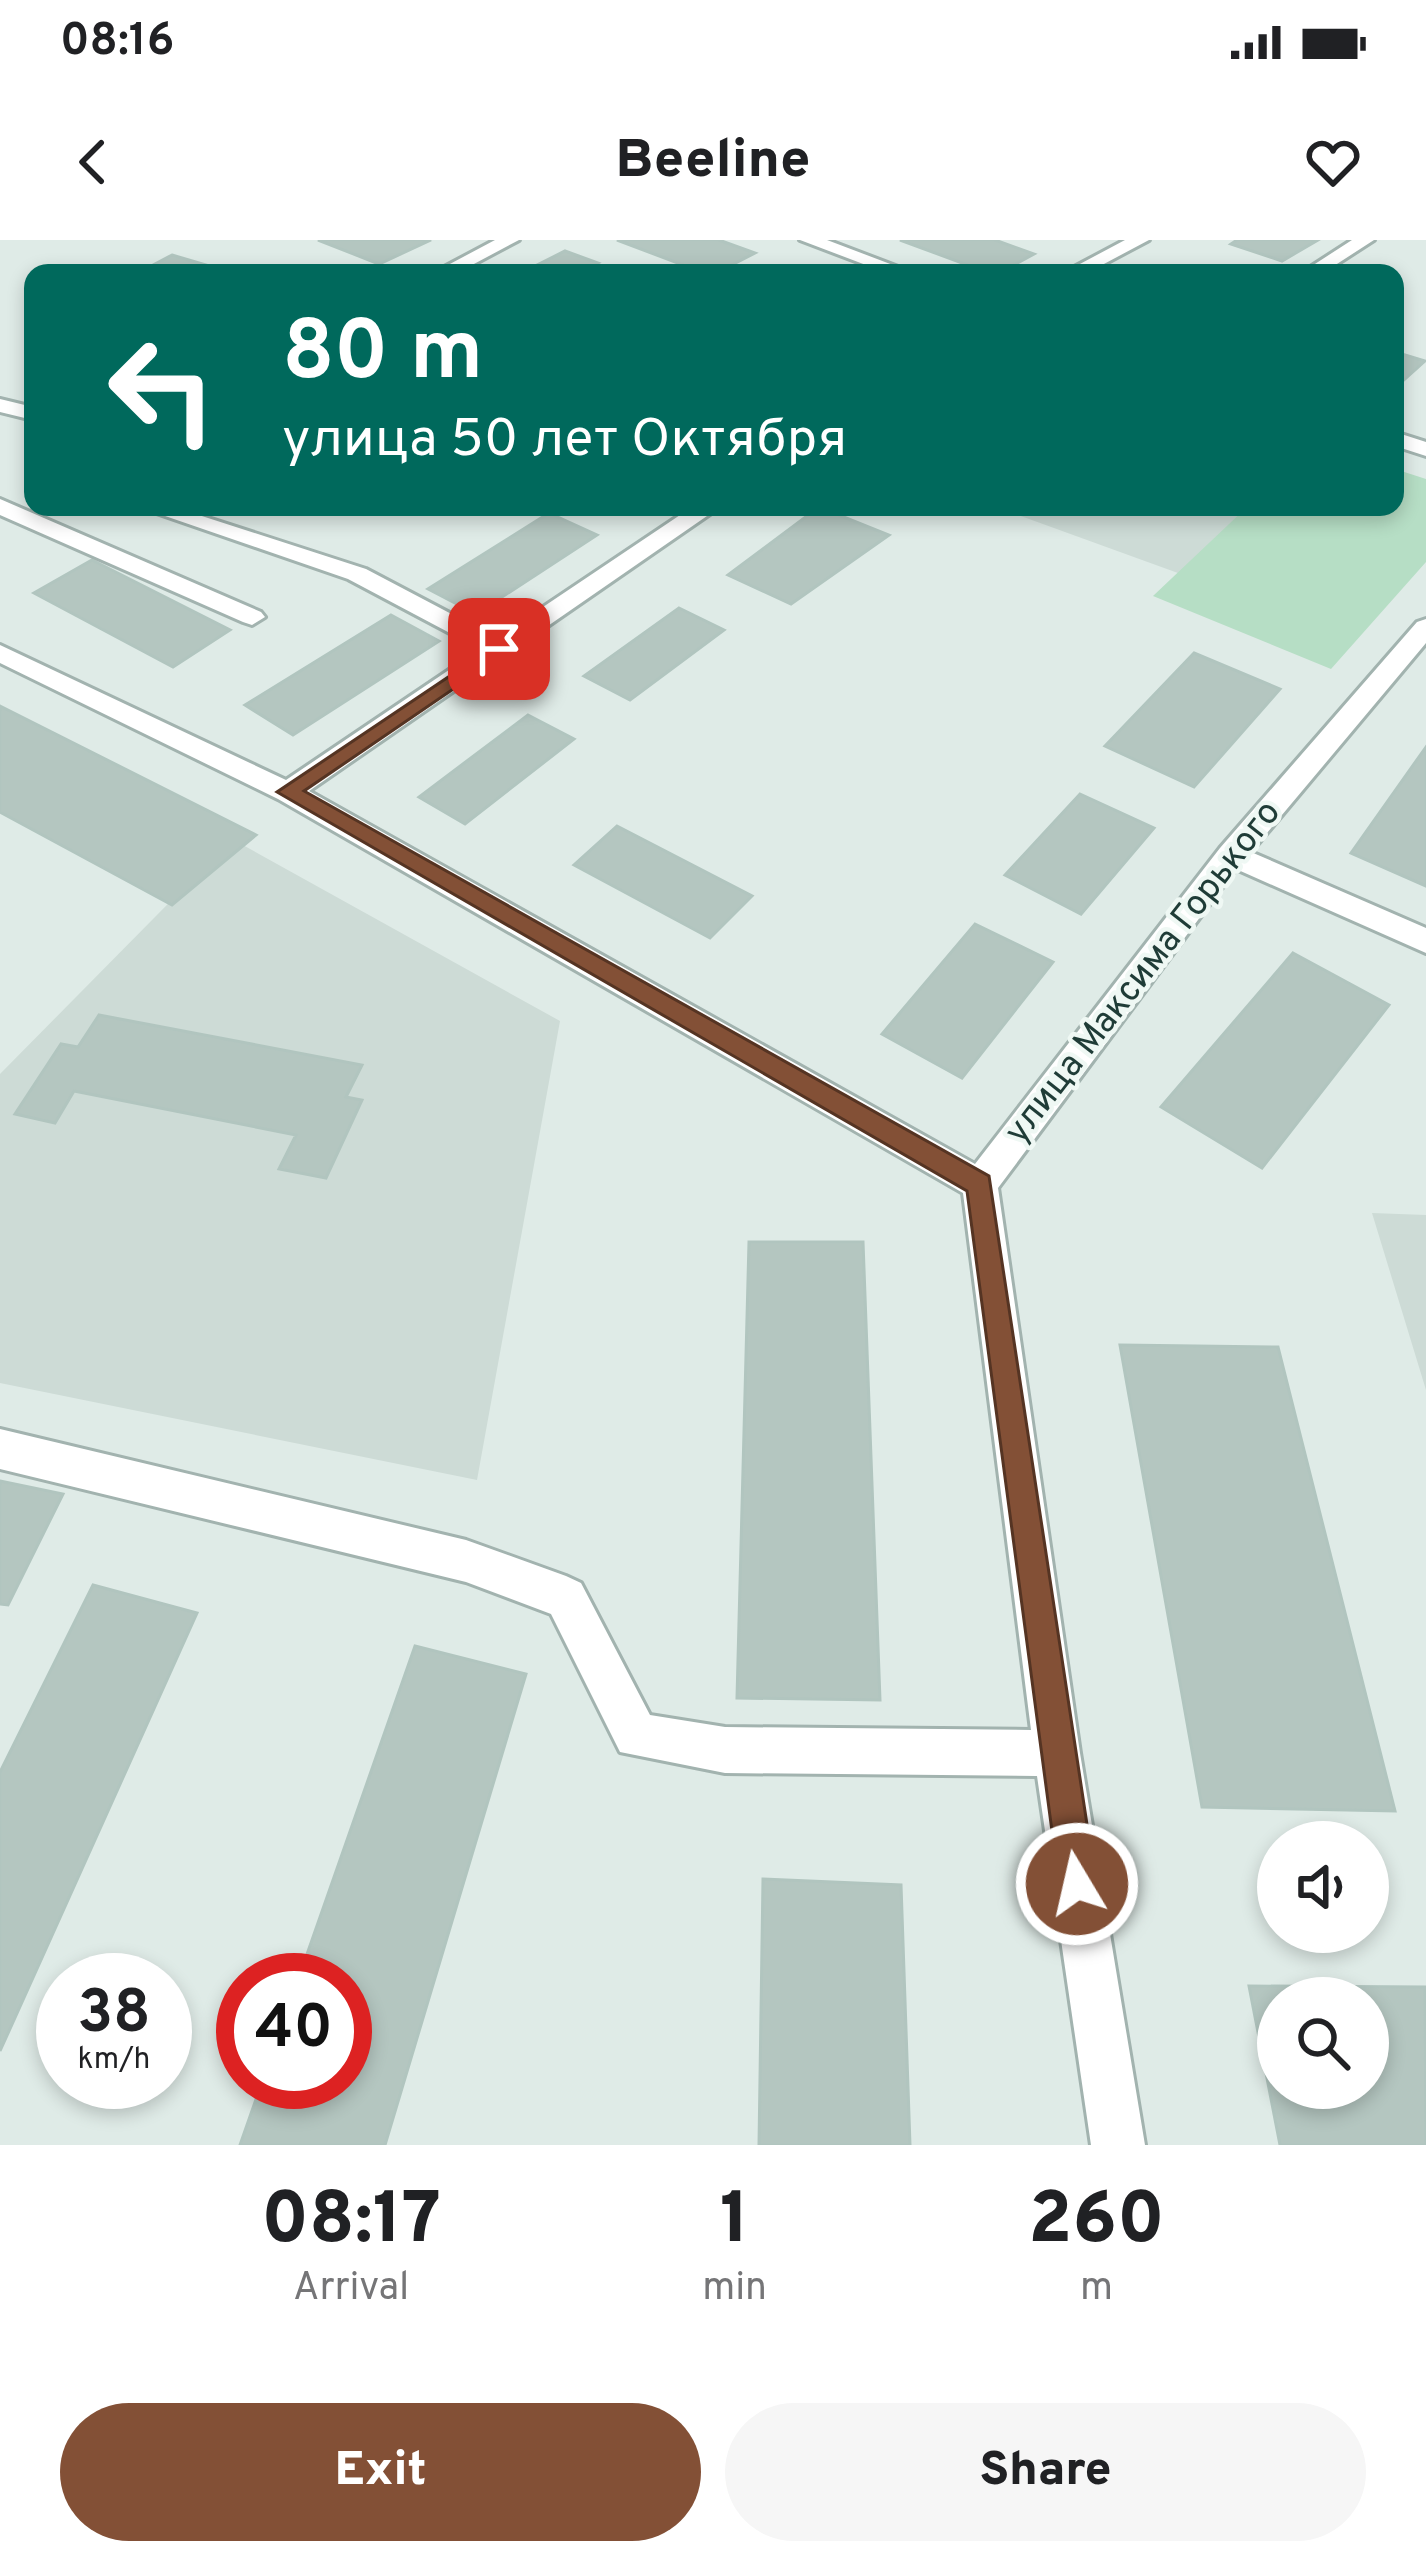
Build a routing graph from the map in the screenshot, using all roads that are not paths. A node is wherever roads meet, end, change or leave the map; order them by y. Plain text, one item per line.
1 (510, 240) edge
2 (809, 240) edge
3 (1139, 240) edge
4 (1365, 240) edge
5 (461, 264) edge
6 (879, 264) edge
7 (1090, 264) edge
8 (1325, 264) edge
9 (0, 506) edge
10 (179, 516) edge
11 (695, 516) edge
12 (252, 617) dead end
13 (1426, 627) edge
14 (499, 649) junction
15 (0, 652) edge
16 (288, 792) junction
17 (1231, 855) junction
18 (1426, 941) edge
19 (980, 1184) junction
20 (0, 1449) edge
21 (1057, 1753) junction
22 (1118, 2145) edge

1 - 5 street
2 - 6 street
3 - 7 street
4 - 8 street
9 - 12 street
10 - 14 street
11 - 14 street
13 - 17 street, улица Максима Горького
14 - 16 street
15 - 16 street
16 - 19 street
17 - 18 street
17 - 19 street, улица Максима Горького
19 - 21 street
20 - 21 street
21 - 22 street

